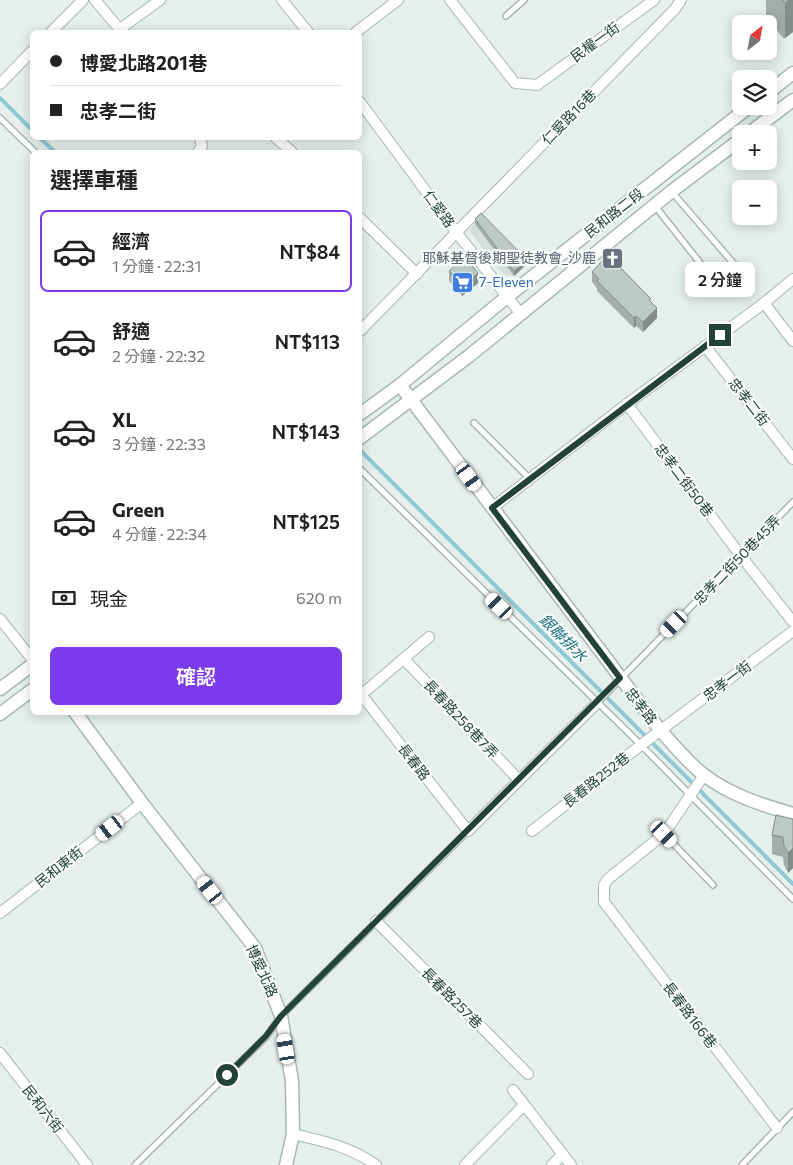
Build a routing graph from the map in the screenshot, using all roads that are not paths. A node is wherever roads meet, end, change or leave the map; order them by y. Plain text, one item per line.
1 (83, 0) edge
2 (95, 0) edge
3 (160, 0) edge
4 (282, 0) edge
5 (398, 0) edge
6 (450, 0) edge
7 (524, 0) edge
8 (654, 0) edge
9 (681, 0) edge
10 (506, 16) dead end
11 (53, 30) edge
12 (120, 30) edge
13 (122, 30) edge
14 (306, 30) edge
15 (359, 30) edge
16 (30, 53) edge
17 (793, 73) edge
18 (0, 84) edge
19 (777, 86) edge
20 (793, 100) edge
21 (362, 105) edge
22 (739, 115) edge
23 (0, 118) edge
24 (760, 125) edge
25 (278, 140) edge
26 (732, 146) edge
27 (33, 150) edge
28 (290, 150) edge
29 (672, 191) junction
30 (654, 206) junction
31 (362, 220) edge
32 (456, 232) junction
33 (734, 264) dead end
34 (708, 273) dead end
35 (417, 274) junction
36 (793, 279) edge
37 (508, 296) junction
38 (764, 303) junction
39 (522, 314) junction
40 (362, 329) edge
41 (793, 342) edge
42 (705, 346) junction
43 (400, 385) junction
44 (411, 400) junction
45 (627, 404) junction
46 (362, 413) edge
47 (474, 423) dead end
48 (362, 437) edge
49 (793, 459) edge
50 (362, 471) edge
51 (530, 479) junction
52 (793, 502) edge
53 (492, 508) junction
54 (741, 556) junction
55 (0, 619) edge
56 (793, 622) edge
57 (793, 631) edge
58 (428, 637) dead end
59 (30, 656) edge
60 (404, 659) junction
61 (30, 666) edge
62 (620, 678) junction
63 (0, 689) edge
64 (30, 692) edge
65 (362, 693) edge
66 (362, 695) edge
67 (597, 702) junction
68 (0, 714) edge
69 (77, 715) edge
70 (660, 730) junction
71 (641, 745) junction
72 (704, 775) junction
73 (518, 779) junction
74 (691, 796) junction
75 (142, 803) junction
76 (793, 814) edge
77 (468, 831) junction
78 (532, 831) dead end
79 (664, 834) junction
80 (713, 885) dead end
81 (793, 899) edge
82 (0, 913) edge
83 (376, 922) junction
84 (281, 1016) junction
85 (0, 1053) edge
86 (528, 1074) dead end
87 (512, 1090) dead end
88 (524, 1105) junction
89 (793, 1112) edge
90 (777, 1128) junction
91 (293, 1134) junction
92 (563, 1154) junction
93 (87, 1165) edge
94 (135, 1165) edge
95 (286, 1165) edge
96 (376, 1165) edge
97 (465, 1165) edge
98 (552, 1165) edge
99 (571, 1165) edge
100 (742, 1165) edge

1 - 11 street
2 - 12 street
3 - 13 street
4 - 14 street
5 - 15 street
6 - 8 street, 民權一街
7 - 10 lane
9 - 32 street, 仁愛路16巷
16 - 18 street
17 - 19 street
20 - 24 street
21 - 32 street, 仁愛路
22 - 37 street, 民和路二段
23 - 27 lane
25 - 28 street
26 - 29 street, 民和路二段
29 - 30 street, 民和路二段
29 - 33 lane
30 - 34 lane
30 - 39 street, 民和路二段
31 - 35 street
32 - 35 street, 仁愛路16巷
32 - 37 street, 仁愛路
35 - 40 street, 仁愛路16巷
36 - 38 street
37 - 39 street, 仁愛路
37 - 43 street, 民和路二段
38 - 41 street
38 - 42 street
39 - 44 street, 民和路二段
42 - 45 street
42 - 49 street, 忠孝二街
43 - 44 street, 忠孝路
43 - 46 street, 民和路二段
44 - 48 street, 民和路二段
44 - 53 street, 忠孝路
45 - 51 street
45 - 54 street, 忠孝二街50巷
47 - 51 lane
50 - 67 lane
51 - 53 street
52 - 54 lane, 忠孝二街50巷45弄
53 - 62 street, 忠孝路
54 - 56 street, 忠孝二街50巷
54 - 62 lane, 忠孝二街50巷45弄
55 - 59 street
57 - 70 street, 忠孝一街
58 - 60 street
60 - 65 street
60 - 73 street, 長春路258巷7弄
61 - 63 street
62 - 67 lane, 忠孝二街50巷45弄
62 - 70 street, 忠孝路
64 - 68 street
66 - 77 street, 長春路
67 - 71 lane
67 - 73 street
69 - 75 street, 博愛北路
70 - 71 street, 長春路252巷
70 - 72 street, 忠孝路
71 - 74 lane
71 - 78 street, 長春路252巷
72 - 74 street
72 - 76 street, 忠孝路
73 - 77 street
74 - 79 street
74 - 81 lane
75 - 82 street, 民和東街
75 - 84 street, 博愛北路
77 - 83 lane
79 - 80 lane
79 - 90 street, 長春路166巷
83 - 84 lane
83 - 86 street, 長春路257巷
84 - 91 street, 博愛北路
84 - 94 lane
85 - 93 street, 民和六街
87 - 88 street
88 - 92 street
88 - 97 street
89 - 90 lane
90 - 100 lane
91 - 95 street, 博愛北路
91 - 96 street
92 - 98 street
92 - 99 street

